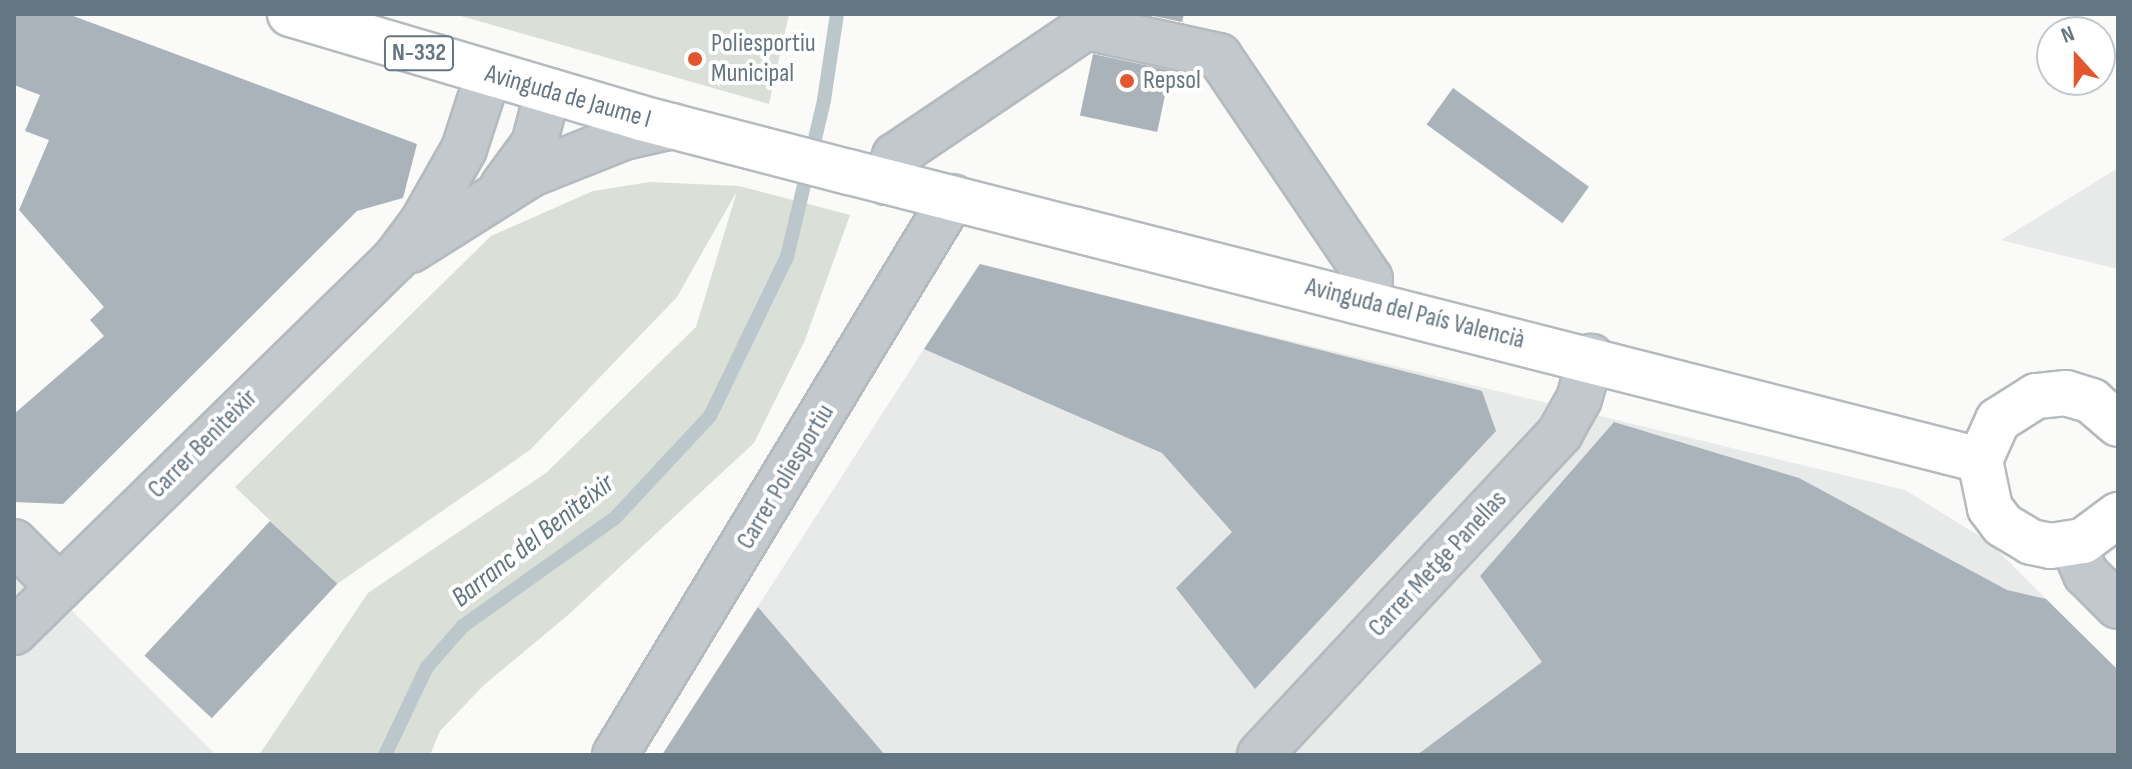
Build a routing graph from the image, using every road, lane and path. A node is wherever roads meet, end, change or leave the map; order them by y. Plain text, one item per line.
1 (290, 14) edge
2 (488, 75) junction
3 (548, 91) junction
4 (673, 126) junction
5 (868, 177) junction
6 (496, 193) junction
7 (953, 197) junction
8 (395, 259) junction
9 (1368, 303) junction
10 (1591, 357) junction
11 (2118, 424) edge
12 (1980, 460) junction
13 (2118, 515) edge
14 (14, 542) edge
15 (2073, 544) junction
16 (59, 587) junction
17 (2118, 606) edge
18 (14, 632) edge
19 (1266, 753) edge
20 (615, 755) edge

1 - 2 main road, Avinguda de Jaume I / N-332
2 - 3 main road, Avinguda de Jaume I / N-332
2 - 8 street, Carrer Beniteixir
3 - 4 main road, Avinguda de Jaume I / N-332
3 - 6 street, Carrer Beniteixir
4 - 5 main road, Avinguda de Jaume I / N-332
4 - 6 street, Carrer Beniteixir
5 - 7 main road, Avinguda del País Valencià
5 - 9 street
6 - 8 street, Carrer Beniteixir
7 - 9 main road, Avinguda del País Valencià
7 - 20 street, Carrer Poliesportiu
8 - 16 street, Carrer Beniteixir
9 - 10 main road, Avinguda del País Valencià
10 - 12 main road, Avinguda del País Valencià
10 - 19 street, Carrer Metge Panellas
11 - 12 main road
12 - 15 main road
13 - 15 main road
14 - 16 street
15 - 17 street
16 - 18 street, Carrer Beniteixir

